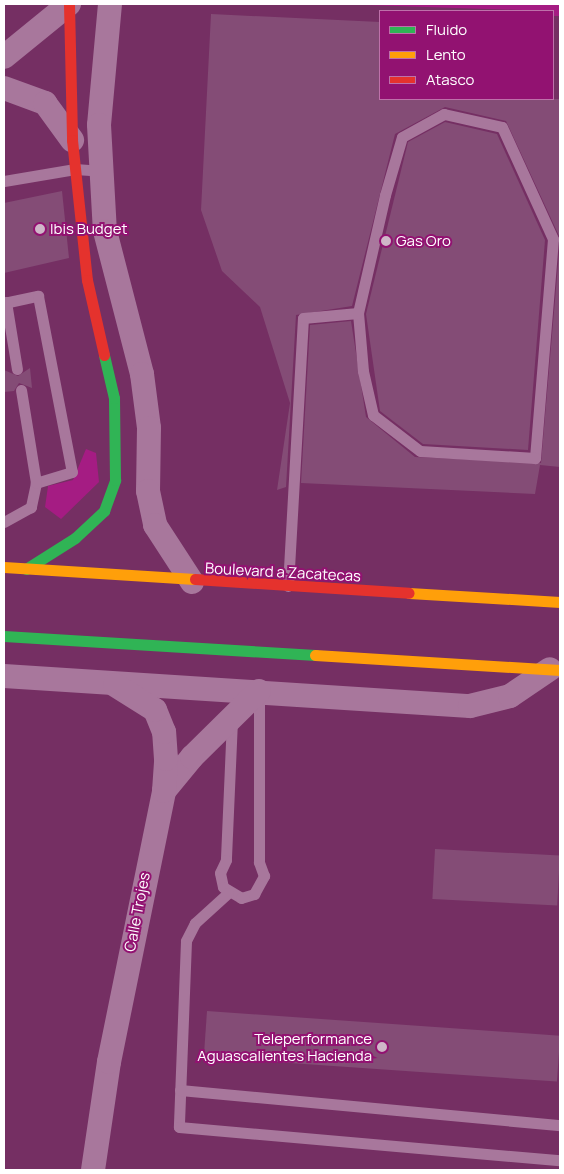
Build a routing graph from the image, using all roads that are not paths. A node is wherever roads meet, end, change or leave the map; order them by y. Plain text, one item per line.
1 (68, 4) edge
2 (110, 4) edge
3 (4, 57) edge
4 (4, 88) edge
5 (72, 140) junction
6 (75, 169) junction
7 (102, 172) junction
8 (4, 181) edge
9 (5, 303) edge
10 (358, 314) junction
11 (17, 369) dead end
12 (21, 390) dead end
13 (149, 428) junction
14 (117, 433) junction
15 (36, 483) junction
16 (4, 522) edge
17 (4, 568) edge
18 (26, 569) junction
19 (192, 582) junction
20 (288, 587) junction
21 (560, 602) edge
22 (4, 636) edge
23 (555, 670) edge
24 (4, 676) edge
25 (108, 683) junction
26 (231, 689) junction
27 (259, 691) junction
28 (232, 718) junction
29 (164, 791) junction
30 (228, 893) junction
31 (180, 1090) junction
32 (560, 1125) edge
33 (560, 1160) edge
34 (93, 1170) edge

1 - 3 street
1 - 5 main road
2 - 7 street
4 - 5 street
5 - 6 main road
6 - 7 lane
6 - 8 lane
6 - 14 main road
7 - 13 street
9 - 11 lane
9 - 15 lane
10 - 10 lane
10 - 20 lane
12 - 15 lane
13 - 14 street
13 - 19 street
14 - 18 main road
15 - 16 lane
17 - 18 main road, Boulevard a Zacatecas
18 - 19 main road, Boulevard a Zacatecas
19 - 20 main road, Boulevard a Zacatecas
20 - 21 main road, Boulevard a Zacatecas
22 - 23 main road
23 - 27 street
24 - 25 street
25 - 26 street
25 - 29 street, Calle Trojes
26 - 27 street
26 - 28 lane
27 - 28 street
27 - 30 lane
28 - 29 street
28 - 30 lane
29 - 34 street, Calle Trojes
30 - 31 lane
31 - 32 lane
31 - 33 lane

